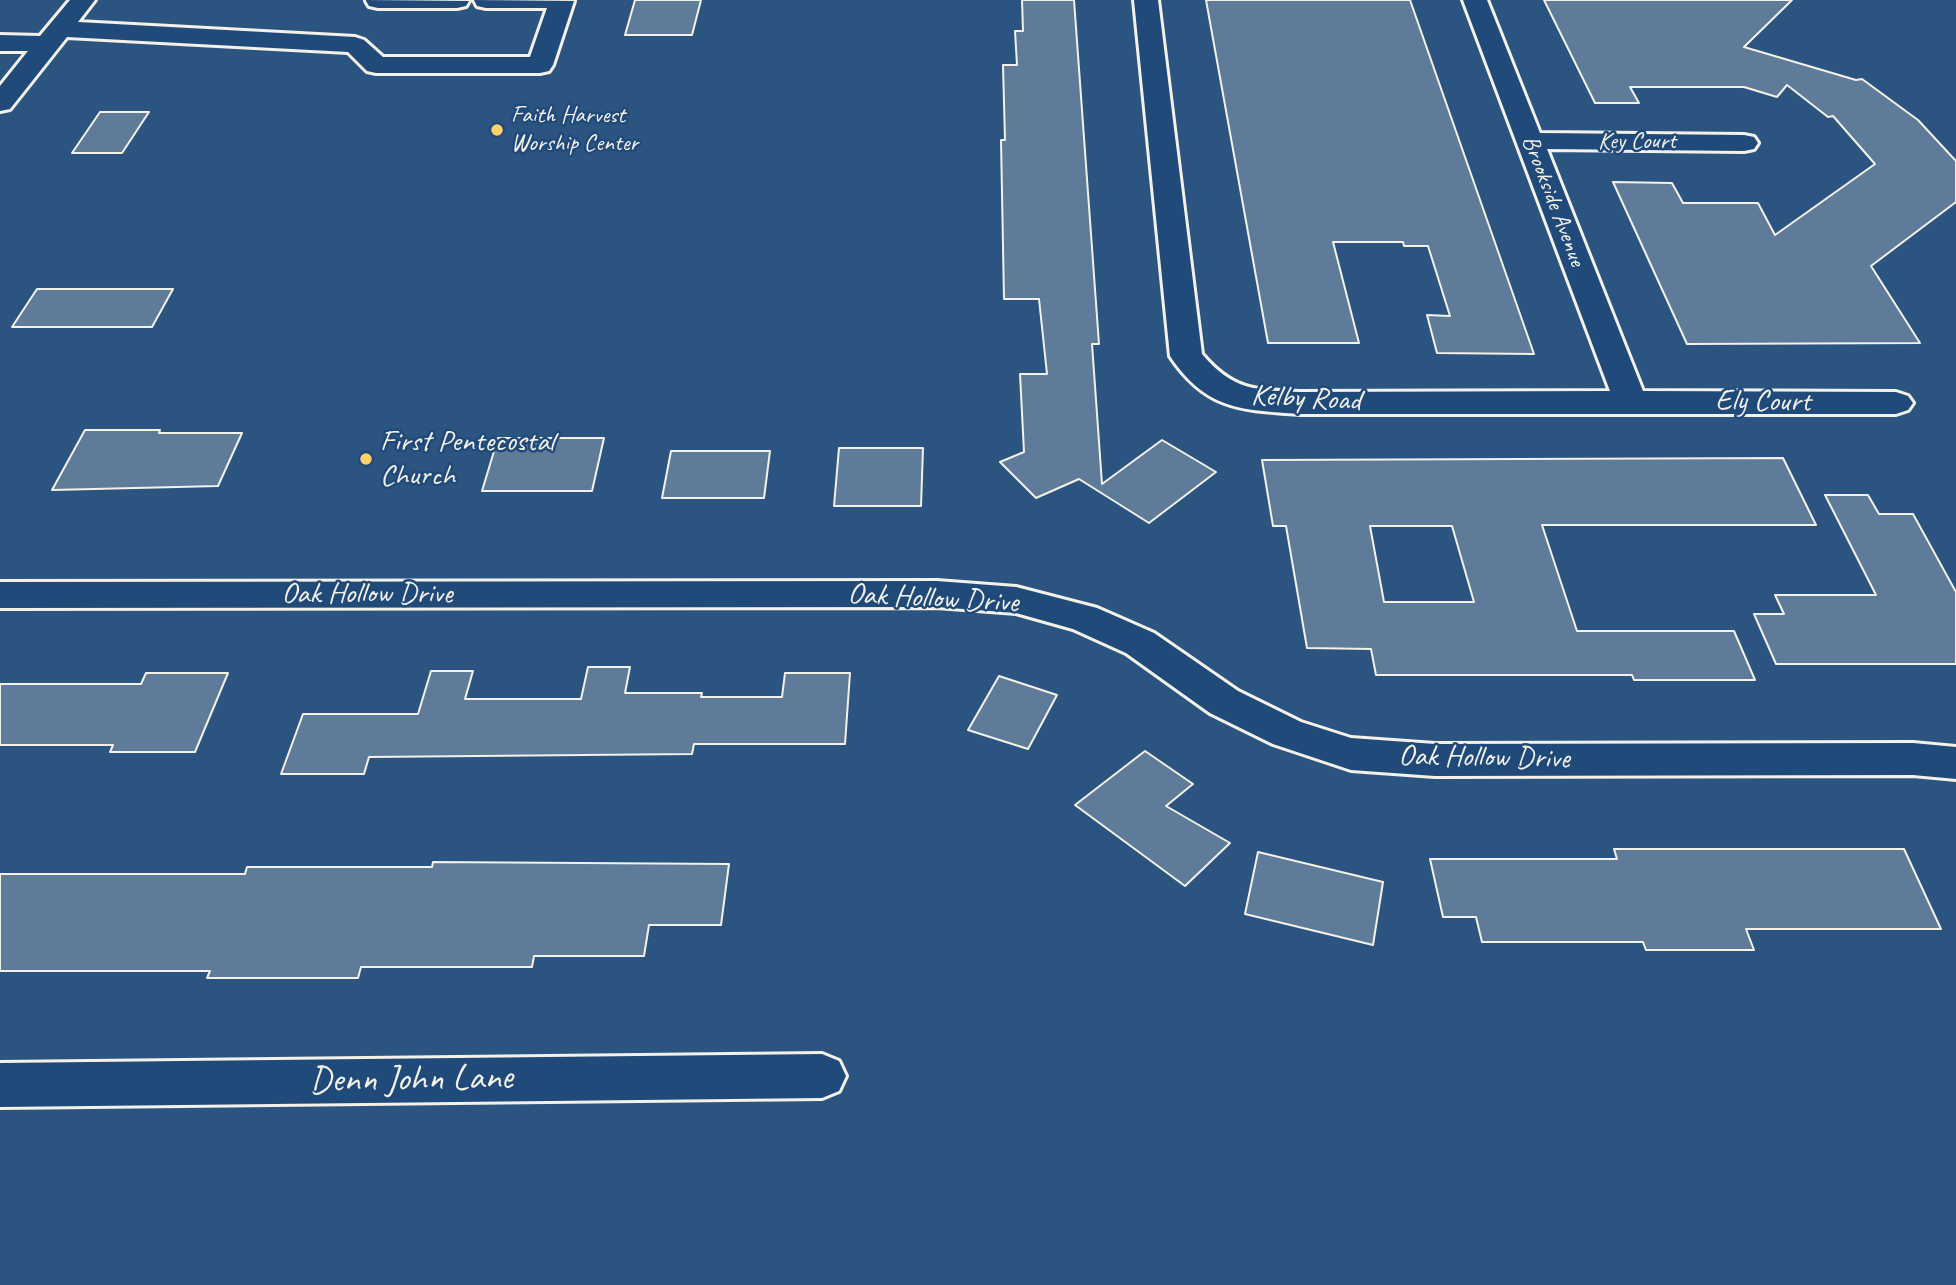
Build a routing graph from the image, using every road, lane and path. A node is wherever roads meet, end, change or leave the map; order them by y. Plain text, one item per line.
1 (83, 0) edge
2 (379, 0) edge
3 (1146, 0) edge
4 (1475, 0) edge
5 (457, 1) edge
6 (486, 1) edge
7 (53, 36) junction
8 (0, 43) edge
9 (355, 45) junction
10 (0, 103) edge
11 (1530, 141) junction
12 (1744, 143) dead end
13 (1631, 401) junction
14 (1896, 403) dead end
15 (0, 595) edge
16 (1956, 763) edge
17 (822, 1076) dead end
18 (0, 1085) edge

1 - 7 street
2 - 5 street
2 - 9 street
3 - 13 street, Kelby Road
4 - 11 street, Brookside Avenue
6 - 9 street
7 - 8 street
7 - 9 street
7 - 10 street
11 - 12 street, Key Court
11 - 13 street, Brookside Avenue
13 - 14 street, Ely Court
15 - 16 street, Oak Hollow Drive
17 - 18 street, Denn John Lane

